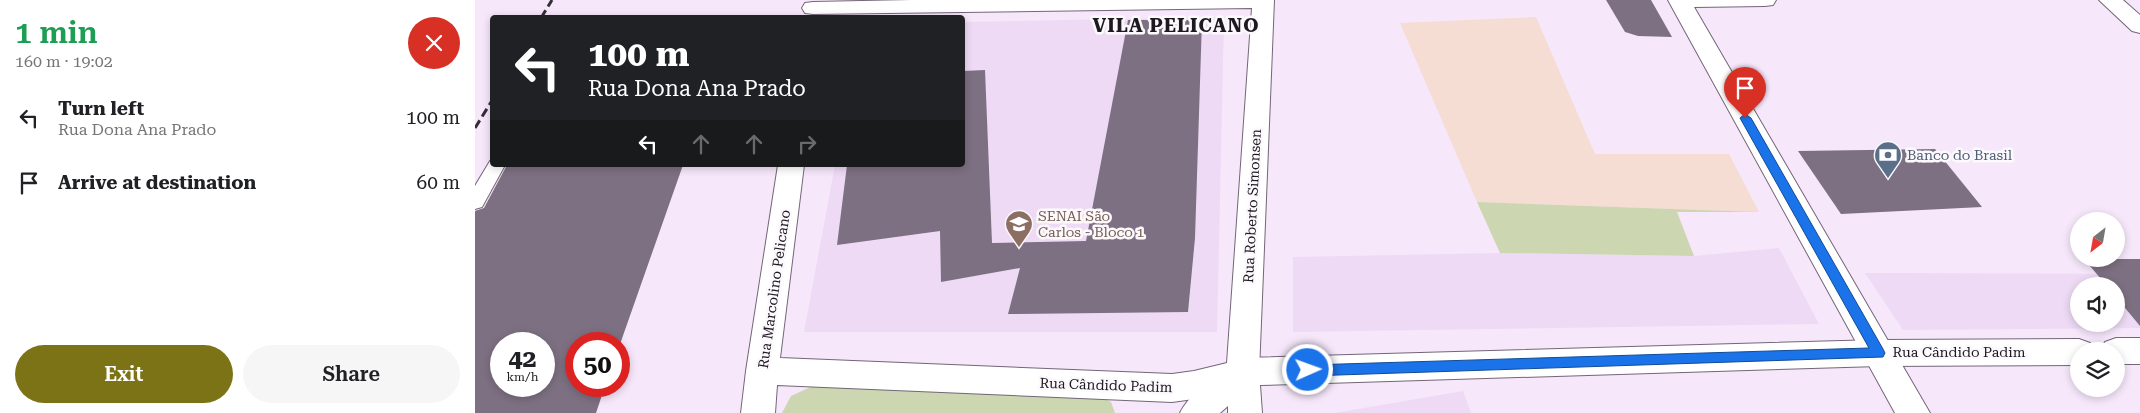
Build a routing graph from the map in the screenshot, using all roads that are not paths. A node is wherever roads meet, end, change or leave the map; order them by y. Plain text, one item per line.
1 (1765, 0) edge
2 (2110, 0) edge
3 (1263, 1) edge
4 (1679, 1) edge
5 (964, 3) edge
6 (813, 9) edge
7 (2140, 26) edge
8 (495, 167) edge
9 (791, 167) edge
10 (475, 202) edge
11 (2140, 351) edge
12 (2070, 352) edge
13 (2125, 352) edge
14 (1879, 353) junction
15 (762, 371) junction
16 (1243, 372) junction
17 (758, 413) edge
18 (1197, 413) edge
19 (1245, 413) edge
20 (1913, 413) edge

1 - 4 street
2 - 7 street
3 - 5 street
3 - 16 street, Rua Roberto Simonsen
4 - 14 street
5 - 6 street
8 - 10 lane
9 - 15 street, Rua Marcolino Pelicano
11 - 13 street
12 - 14 street, Rua Cândido Padim
14 - 16 street, Rua Cândido Padim
14 - 20 street
15 - 16 street, Rua Cândido Padim
15 - 17 street, Rua Marcolino Pelicano
16 - 18 street
16 - 19 street, Rua Roberto Simonsen

